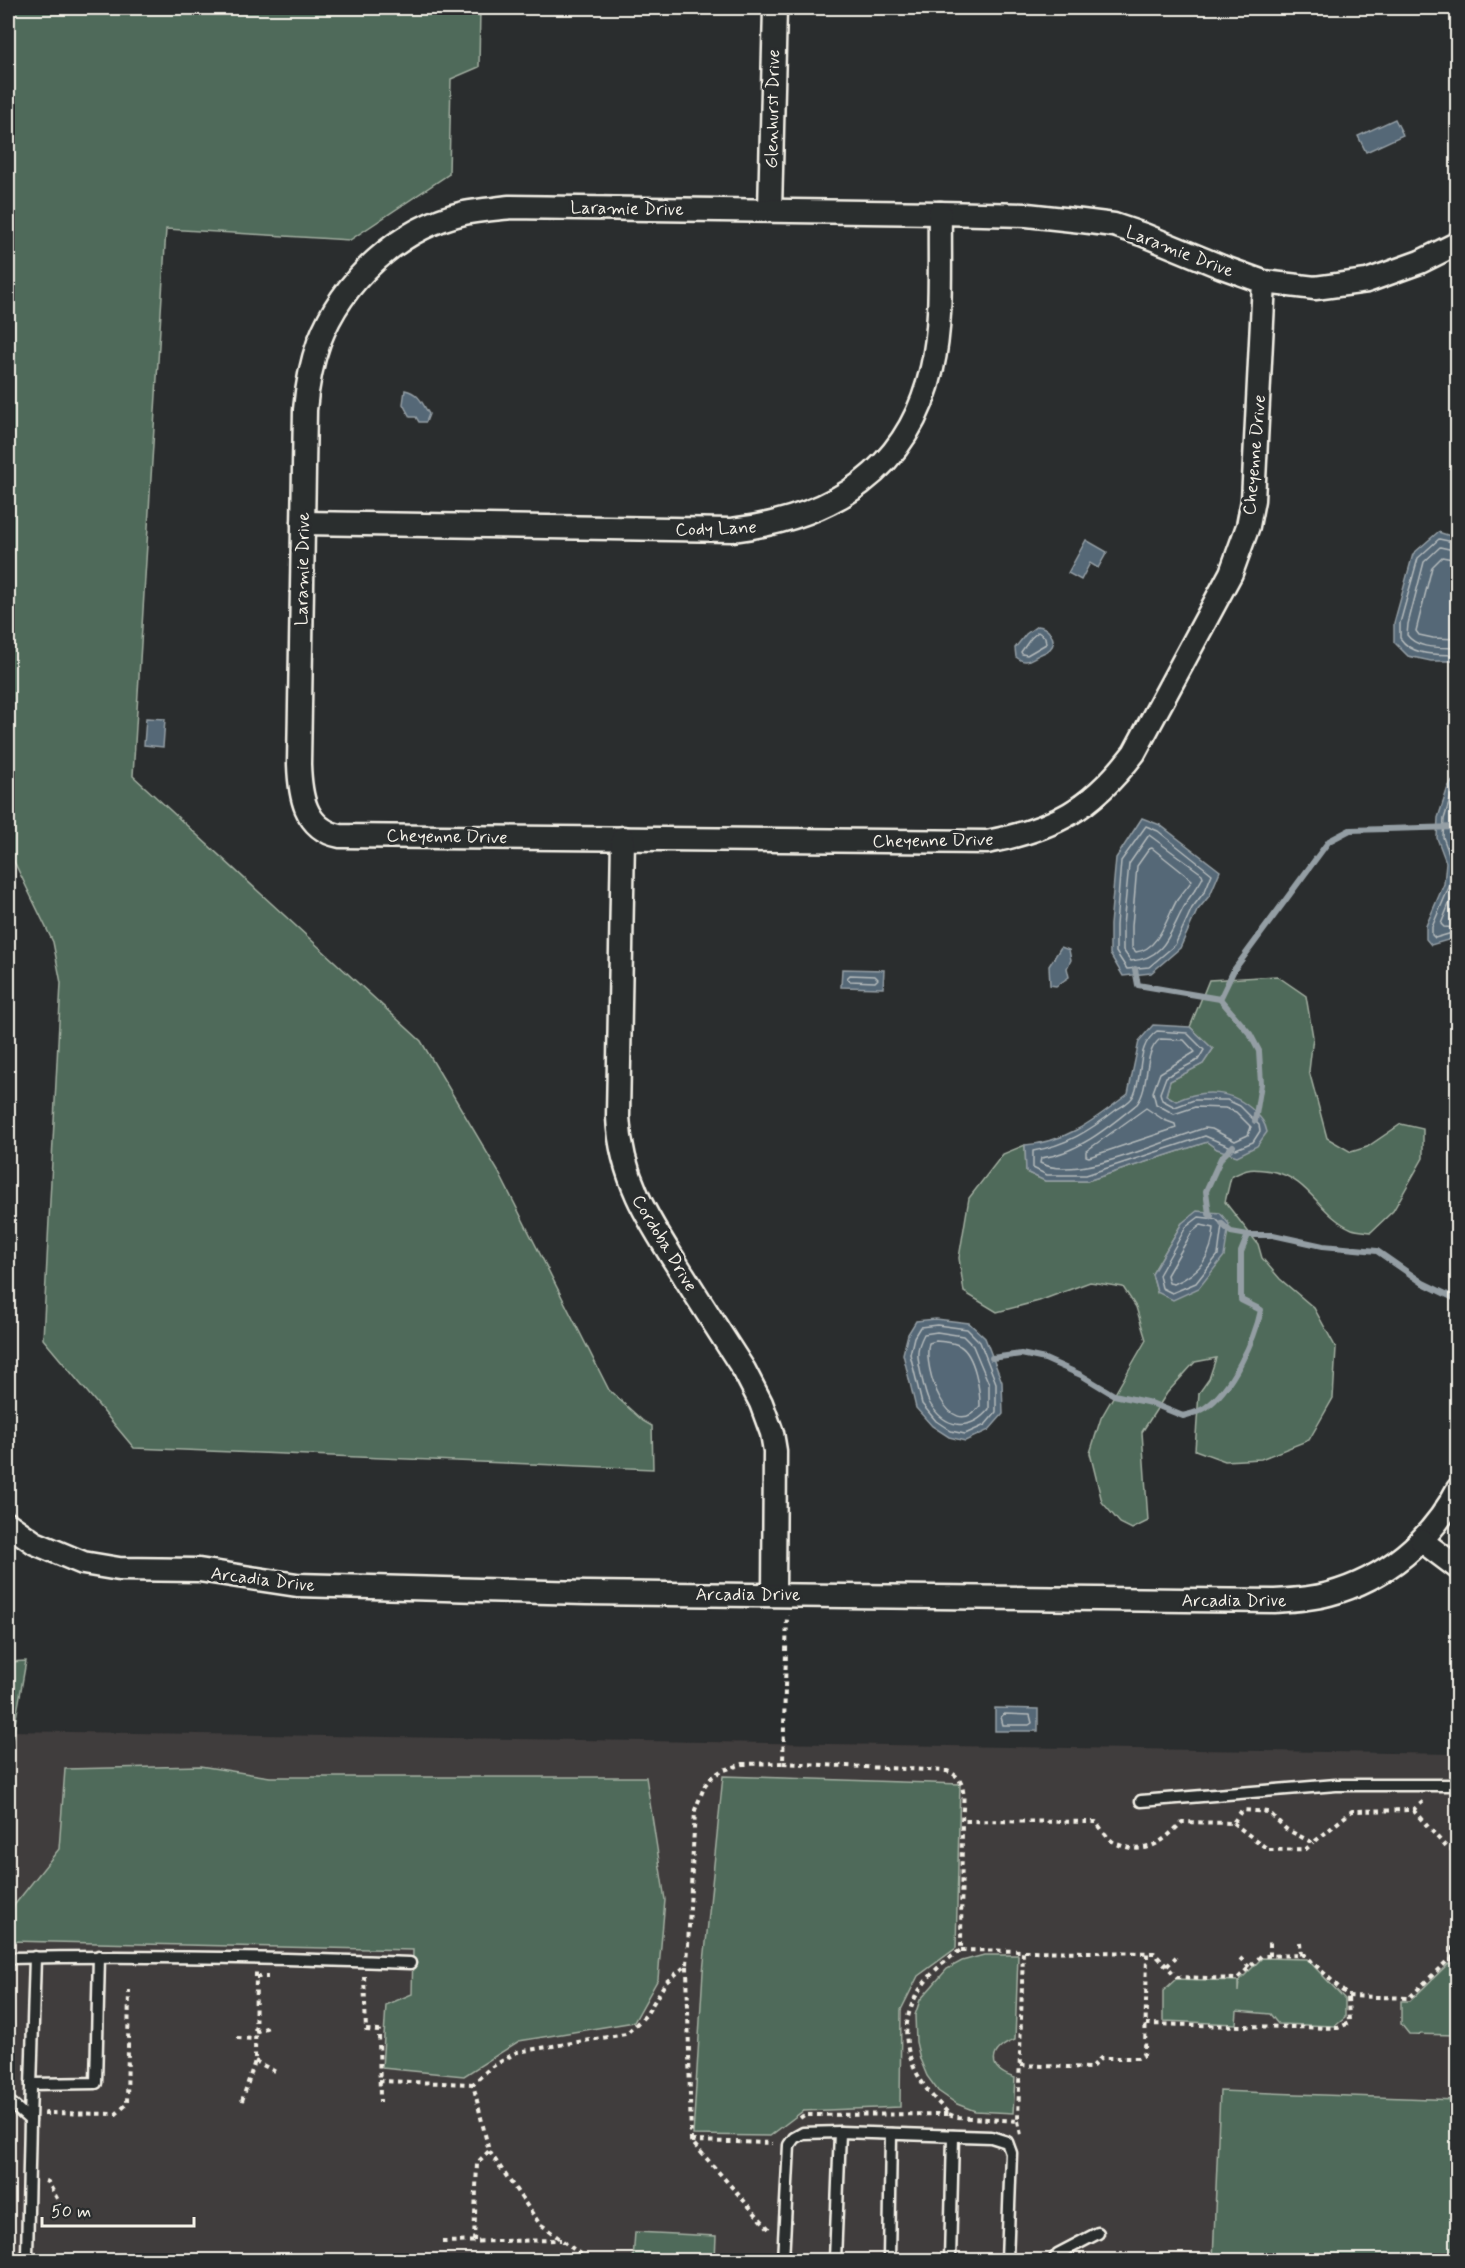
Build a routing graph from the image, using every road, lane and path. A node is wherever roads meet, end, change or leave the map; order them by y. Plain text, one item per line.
1 (774, 8) edge
2 (770, 210) junction
3 (940, 213) junction
4 (1458, 243) edge
5 (1264, 282) junction
6 (303, 523) junction
7 (314, 822) joint
8 (623, 838) junction
9 (1458, 1489) edge
10 (8, 1524) edge
11 (1422, 1541) junction
12 (1458, 1568) edge
13 (784, 1594) junction
14 (783, 1763) junction
15 (1458, 1785) edge
16 (1427, 1798) dead end
17 (1141, 1801) dead end
18 (1413, 1810) junction
19 (962, 1821) junction
20 (1233, 1823) junction
21 (1313, 1843) junction
22 (1458, 1849) edge
23 (1270, 1942) dead end
24 (1300, 1942) dead end
25 (1453, 1946) dead end
26 (961, 1950) junction
27 (1023, 1951) junction
28 (1147, 1953) junction
29 (99, 1956) junction
30 (1270, 1956) junction
31 (1301, 1956) junction
32 (35, 1957) junction
33 (257, 1957) junction
34 (1176, 1957) dead end
35 (8, 1958) edge
36 (1240, 1958) dead end
37 (1452, 1960) junction
38 (1458, 1960) edge
39 (363, 1961) junction
40 (410, 1963) dead end
41 (687, 1965) junction
42 (1167, 1966) junction
43 (1249, 1967) junction
44 (256, 1977) junction
45 (268, 1977) dead end
46 (129, 1990) dead end
47 (1348, 1996) junction
48 (1146, 2024) junction
49 (269, 2027) dead end
50 (255, 2032) junction
51 (237, 2038) dead end
52 (255, 2039) junction
53 (255, 2061) junction
54 (1021, 2065) junction
55 (278, 2073) dead end
56 (379, 2081) junction
57 (31, 2084) junction
58 (473, 2084) junction
59 (242, 2101) dead end
60 (380, 2102) dead end
61 (8, 2103) edge
62 (949, 2114) junction
63 (30, 2120) junction
64 (797, 2120) dead end
65 (46, 2124) dead end
66 (840, 2132) junction
67 (891, 2134) junction
68 (953, 2136) junction
69 (777, 2138) dead end
70 (691, 2141) junction
71 (489, 2151) junction
72 (45, 2170) dead end
73 (45, 2181) junction
74 (44, 2193) dead end
75 (60, 2204) dead end
76 (770, 2230) dead end
77 (1098, 2233) dead end
78 (474, 2241) junction
79 (562, 2241) junction
80 (442, 2242) dead end
81 (24, 2260) edge
82 (588, 2260) edge
83 (783, 2260) edge
84 (835, 2260) edge
85 (889, 2260) edge
86 (950, 2260) edge
87 (1007, 2260) edge
88 (1054, 2260) edge

1 - 2 street, Glenhurst Drive
2 - 3 street, Laramie Drive
2 - 6 street, Laramie Drive
3 - 5 street, Laramie Drive
3 - 6 street, Cody Lane
4 - 5 street, Laramie Drive
5 - 8 street, Cheyenne Drive
6 - 7 street, Laramie Drive
7 - 8 street, Cheyenne Drive
8 - 13 street, Cordoba Drive
9 - 11 street, Arcadia Drive
10 - 13 street, Arcadia Drive
11 - 12 street
11 - 13 street, Arcadia Drive
13 - 14 path
14 - 19 path
14 - 41 path
15 - 17 lane
16 - 18 path
18 - 21 path
18 - 22 path
19 - 20 path
19 - 26 path
20 - 21 path
20 - 21 path
23 - 30 path
24 - 31 path
25 - 37 path
26 - 27 path
26 - 62 path
27 - 28 path
27 - 54 path
28 - 42 path
28 - 48 path
29 - 32 lane
29 - 33 lane
29 - 57 lane
30 - 31 path
30 - 43 path
31 - 47 path
32 - 35 lane
32 - 57 lane
33 - 39 lane
33 - 44 path
34 - 42 path
36 - 43 path
37 - 38 path
37 - 47 path
39 - 40 lane
39 - 56 path
41 - 58 path
41 - 70 path
42 - 43 path
44 - 45 path
44 - 50 path
46 - 65 path
47 - 48 path
48 - 54 path
49 - 50 path
50 - 52 path
51 - 52 path
52 - 53 path
53 - 55 path
53 - 59 path
54 - 62 path
56 - 58 path
56 - 60 path
57 - 63 lane
58 - 71 path
61 - 63 lane
62 - 64 path
63 - 81 lane
66 - 67 lane
66 - 83 lane
66 - 84 lane
67 - 68 lane
67 - 85 lane
68 - 86 lane
68 - 87 lane
69 - 70 path
70 - 76 path
71 - 78 path
71 - 79 path
72 - 73 path
73 - 74 path
73 - 75 path
77 - 88 lane
78 - 79 path
78 - 80 path
79 - 82 path

